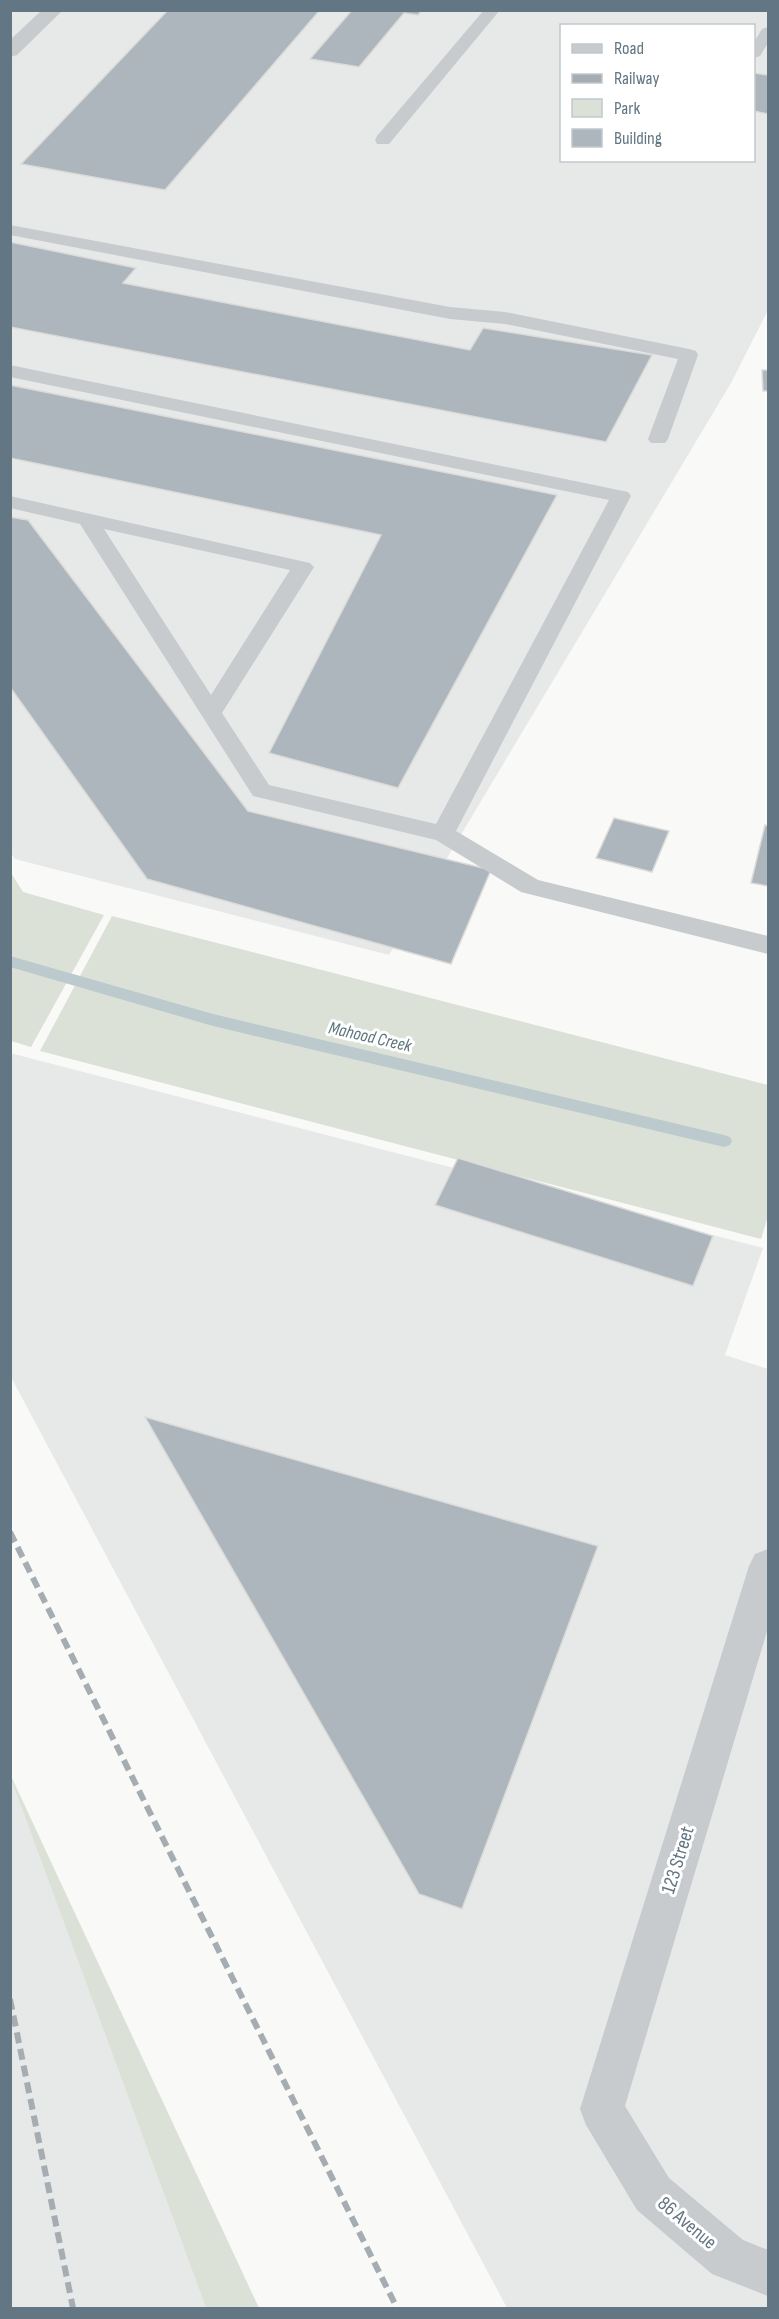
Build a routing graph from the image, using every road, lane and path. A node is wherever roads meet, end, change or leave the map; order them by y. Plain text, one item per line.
1 (54, 10) edge
2 (493, 10) edge
3 (768, 32) edge
4 (10, 51) edge
5 (755, 52) edge
6 (383, 140) dead end
7 (10, 230) edge
8 (10, 371) edge
9 (658, 439) dead end
10 (10, 501) edge
11 (87, 519) junction
12 (210, 712) junction
13 (443, 834) junction
14 (768, 945) edge
15 (768, 1566) edge
16 (626, 2150) joint
17 (768, 2273) edge

1 - 4 street
2 - 6 lane
3 - 5 lane
7 - 9 lane
8 - 13 lane
10 - 11 lane
11 - 12 lane
11 - 12 lane
12 - 13 lane
13 - 14 lane
15 - 16 street, 123 Street
16 - 17 street, 86 Avenue

